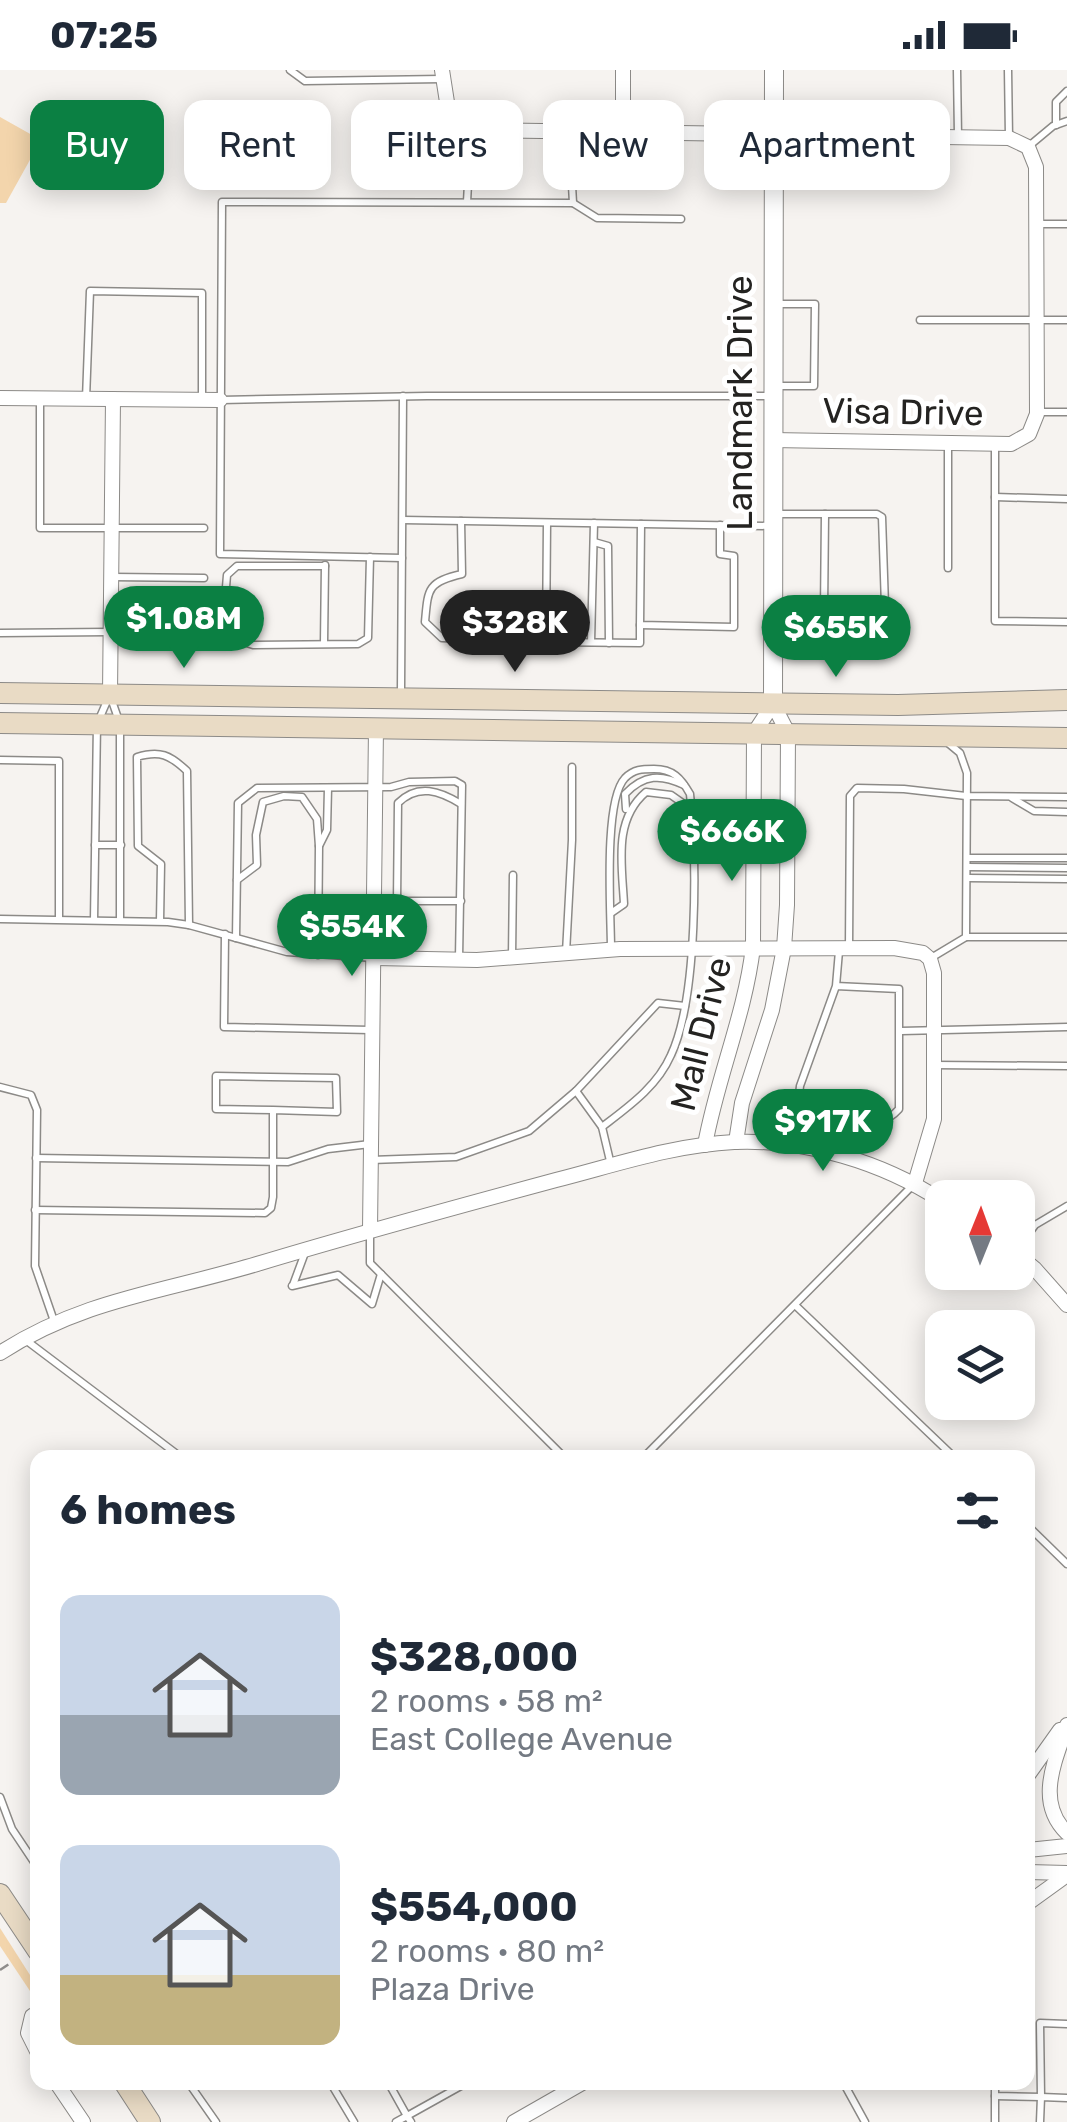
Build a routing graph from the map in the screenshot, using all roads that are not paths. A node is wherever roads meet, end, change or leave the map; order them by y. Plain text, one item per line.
1 (290, 70) edge
2 (623, 70) edge
3 (774, 70) edge
4 (957, 70) edge
5 (1008, 70) edge
6 (442, 75) edge
7 (1067, 91) edge
8 (446, 100) edge
9 (623, 100) edge
10 (774, 100) edge
11 (1067, 121) edge
12 (1056, 124) junction
13 (950, 137) edge
14 (958, 137) junction
15 (1009, 138) junction
16 (1028, 147) junction
17 (468, 190) edge
18 (572, 190) edge
19 (773, 190) edge
20 (467, 202) junction
21 (573, 203) junction
22 (681, 218) dead end
23 (1036, 224) junction
24 (1067, 224) edge
25 (772, 304) junction
26 (920, 320) dead end
27 (1036, 320) junction
28 (1067, 320) edge
29 (772, 391) junction
30 (403, 396) junction
31 (0, 398) edge
32 (40, 398) junction
33 (86, 399) junction
34 (114, 400) junction
35 (202, 400) junction
36 (220, 400) junction
37 (1036, 412) junction
38 (1067, 412) edge
39 (772, 440) junction
40 (948, 442) junction
41 (995, 443) junction
42 (996, 497) junction
43 (1067, 499) edge
44 (825, 514) junction
45 (403, 520) junction
46 (772, 520) junction
47 (461, 521) junction
48 (546, 523) junction
49 (594, 523) junction
50 (641, 524) junction
51 (720, 525) junction
52 (112, 527) junction
53 (204, 528) dead end
54 (594, 542) junction
55 (325, 556) junction
56 (370, 557) junction
57 (402, 558) junction
58 (325, 566) junction
59 (948, 568) dead end
60 (111, 577) junction
61 (204, 578) dead end
62 (773, 611) junction
63 (824, 611) junction
64 (1067, 622) edge
65 (640, 625) junction
66 (110, 632) junction
67 (0, 633) edge
68 (546, 642) junction
69 (591, 642) junction
70 (609, 642) junction
71 (324, 644) junction
72 (0, 694) edge
73 (401, 694) junction
74 (110, 695) junction
75 (1067, 700) edge
76 (772, 704) junction
77 (0, 723) edge
78 (96, 724) junction
79 (120, 724) junction
80 (232, 726) junction
81 (376, 728) junction
82 (754, 733) junction
83 (788, 733) junction
84 (941, 737) junction
85 (1067, 738) edge
86 (0, 760) edge
87 (572, 767) dead end
88 (686, 786) junction
89 (328, 788) junction
90 (377, 788) junction
91 (966, 796) junction
92 (1011, 797) junction
93 (1067, 798) edge
94 (462, 805) junction
95 (692, 810) junction
96 (1067, 812) edge
97 (627, 817) junction
98 (95, 844) junction
99 (121, 845) junction
100 (319, 846) junction
101 (1067, 858) edge
102 (967, 862) junction
103 (1067, 868) edge
104 (513, 875) dead end
105 (968, 878) junction
106 (1067, 878) edge
107 (237, 880) junction
108 (461, 901) junction
109 (376, 902) junction
110 (397, 902) junction
111 (611, 913) junction
112 (0, 919) edge
113 (59, 920) junction
114 (94, 920) junction
115 (120, 920) junction
116 (160, 922) junction
117 (190, 924) junction
118 (225, 934) junction
119 (966, 937) junction
120 (1067, 937) edge
121 (236, 938) junction
122 (753, 947) junction
123 (691, 948) junction
124 (784, 948) junction
125 (844, 948) junction
126 (611, 950) junction
127 (566, 954) junction
128 (318, 955) junction
129 (375, 958) junction
130 (512, 959) junction
131 (930, 959) junction
132 (459, 960) junction
133 (836, 986) junction
134 (685, 1006) junction
135 (1067, 1027) edge
136 (934, 1028) junction
137 (374, 1030) junction
138 (901, 1030) junction
139 (934, 1065) junction
140 (1067, 1066) edge
141 (0, 1087) edge
142 (576, 1091) junction
143 (273, 1110) junction
144 (602, 1127) junction
145 (736, 1142) junction
146 (705, 1145) junction
147 (371, 1152) junction
148 (36, 1158) junction
149 (274, 1162) junction
150 (611, 1166) junction
151 (915, 1183) junction
152 (925, 1190) edge
153 (1067, 1206) edge
154 (35, 1210) junction
155 (1035, 1225) edge
156 (370, 1230) junction
157 (306, 1249) junction
158 (1035, 1269) edge
159 (381, 1274) junction
160 (795, 1306) junction
161 (1067, 1306) edge
162 (54, 1322) junction
163 (22, 1338) junction
164 (0, 1353) edge
165 (171, 1450) edge
166 (557, 1450) edge
167 (651, 1450) edge
168 (947, 1450) edge
169 (1035, 1533) edge
170 (1067, 1564) edge
171 (1067, 1723) edge
172 (1035, 1765) edge
173 (0, 1796) edge
174 (1067, 1832) edge
175 (1067, 1846) edge
176 (1035, 1849) edge
177 (30, 1856) edge
178 (1035, 1872) edge
179 (1067, 1874) edge
180 (0, 1894) edge
181 (1035, 1898) edge
182 (30, 1939) edge
183 (1067, 2024) edge
184 (61, 2090) edge
185 (129, 2090) edge
186 (194, 2090) edge
187 (335, 2090) edge
188 (393, 2090) edge
189 (455, 2090) edge
190 (558, 2090) edge
191 (847, 2090) edge
192 (995, 2090) edge
193 (995, 2096) junction
194 (1041, 2097) junction
195 (1067, 2098) edge
196 (409, 2119) edge
197 (83, 2122) edge
198 (150, 2122) edge
199 (216, 2122) edge
200 (354, 2122) edge
201 (396, 2122) edge
202 (514, 2122) edge
203 (865, 2122) edge
204 (994, 2122) edge
205 (1040, 2122) edge

1 - 6 lane
2 - 9 street
3 - 10 street, Landmark Drive
4 - 14 lane
5 - 15 lane
6 - 8 street
7 - 12 lane
11 - 12 lane
12 - 16 lane
13 - 14 street
14 - 15 street
15 - 16 street
16 - 23 street
17 - 20 lane
18 - 21 lane
19 - 25 street, Landmark Drive
20 - 21 lane
20 - 36 lane
21 - 22 lane
23 - 24 lane
23 - 27 street
25 - 29 street, Landmark Drive
25 - 29 lane
26 - 27 lane
27 - 28 lane
27 - 37 street
29 - 30 lane
29 - 39 street, Landmark Drive
30 - 36 lane
30 - 45 lane
31 - 32 street
32 - 33 street
32 - 52 lane
33 - 34 street
33 - 35 lane
34 - 35 street
34 - 52 street
35 - 36 street
36 - 55 lane
37 - 38 lane
37 - 41 street, Visa Drive
39 - 40 street, Visa Drive
39 - 46 street, Landmark Drive
40 - 41 street, Visa Drive
40 - 59 lane
41 - 42 lane
42 - 43 lane
42 - 64 lane
44 - 46 lane
44 - 63 lane
44 - 63 lane
45 - 47 lane
45 - 57 lane
46 - 51 lane
46 - 62 street, Landmark Drive
47 - 48 lane
47 - 68 lane
48 - 49 lane
48 - 68 lane
49 - 50 lane
49 - 54 lane
50 - 51 lane
50 - 65 lane
51 - 65 lane
52 - 53 lane
52 - 60 street
54 - 69 lane
54 - 70 lane
55 - 56 lane
55 - 58 lane
56 - 57 lane
56 - 71 lane
57 - 73 lane
58 - 71 lane
58 - 71 lane
60 - 61 lane
60 - 66 street
62 - 63 lane
62 - 76 street, Landmark Drive
65 - 70 lane
66 - 67 lane
66 - 74 street
68 - 69 lane
69 - 70 lane
72 - 74 main road
73 - 74 main road
73 - 76 main road
73 - 80 main road
74 - 78 lane
74 - 79 lane
75 - 76 main road
76 - 82 street
76 - 83 street, Landmark Drive
77 - 78 main road
78 - 79 main road
78 - 98 lane
79 - 80 main road
79 - 99 lane
80 - 81 main road
81 - 82 main road
81 - 90 street
82 - 83 main road
82 - 122 street, Mall Drive
83 - 84 main road
83 - 124 street, Mall Drive
84 - 85 main road
84 - 91 lane
86 - 113 lane
87 - 127 lane
88 - 95 lane
88 - 97 lane
88 - 111 lane
89 - 90 lane
89 - 100 lane
89 - 107 lane
90 - 94 lane
90 - 109 street
91 - 92 lane
91 - 102 lane
91 - 125 lane
92 - 93 lane
92 - 96 lane
94 - 108 lane
94 - 110 lane
95 - 97 lane
95 - 123 lane
97 - 111 lane
98 - 99 lane
98 - 114 lane
99 - 115 lane
100 - 107 lane
100 - 128 lane
101 - 102 lane
102 - 103 lane
102 - 105 lane
104 - 130 lane
105 - 106 lane
105 - 119 lane
107 - 121 lane
108 - 110 lane
108 - 132 lane
109 - 110 lane
109 - 129 street
111 - 126 lane
112 - 113 lane
113 - 114 lane
114 - 115 lane
115 - 116 lane
116 - 117 lane
116 - 117 lane
117 - 118 lane
118 - 121 lane
118 - 137 lane
119 - 120 lane
119 - 131 lane
121 - 128 lane
122 - 123 street
122 - 124 street
122 - 146 street, Mall Drive
123 - 126 street
123 - 134 lane
124 - 125 street
124 - 145 street, Mall Drive
125 - 131 street
125 - 133 lane
126 - 127 street
127 - 130 street
128 - 129 lane
129 - 132 street
129 - 137 street
130 - 132 street
131 - 136 street
133 - 138 lane
133 - 138 lane
134 - 142 lane
134 - 144 lane
135 - 136 lane
136 - 138 lane
136 - 139 street
137 - 147 street
139 - 140 lane
139 - 151 street
141 - 148 lane
142 - 144 lane
142 - 147 lane
143 - 143 lane
143 - 149 lane
144 - 150 lane
145 - 146 street
145 - 151 street
146 - 150 street
147 - 149 lane
147 - 156 street
148 - 149 lane
148 - 154 lane
149 - 154 lane
150 - 156 street
151 - 152 street
151 - 160 lane
153 - 155 lane
154 - 162 lane
156 - 157 street
156 - 159 lane
157 - 159 lane
157 - 162 street
158 - 161 street
159 - 166 lane
160 - 167 lane
160 - 168 lane
162 - 163 street
163 - 164 street
163 - 165 lane
169 - 170 lane
171 - 172 street
171 - 174 street
173 - 177 lane
175 - 176 street
178 - 179 street
179 - 181 street
180 - 182 main road
183 - 194 lane
184 - 197 street
185 - 198 main road
186 - 199 lane
187 - 200 lane
188 - 196 lane
189 - 196 lane
190 - 202 street
191 - 203 lane
192 - 193 lane
193 - 194 lane
193 - 204 lane
194 - 195 lane
194 - 205 lane
196 - 201 lane

